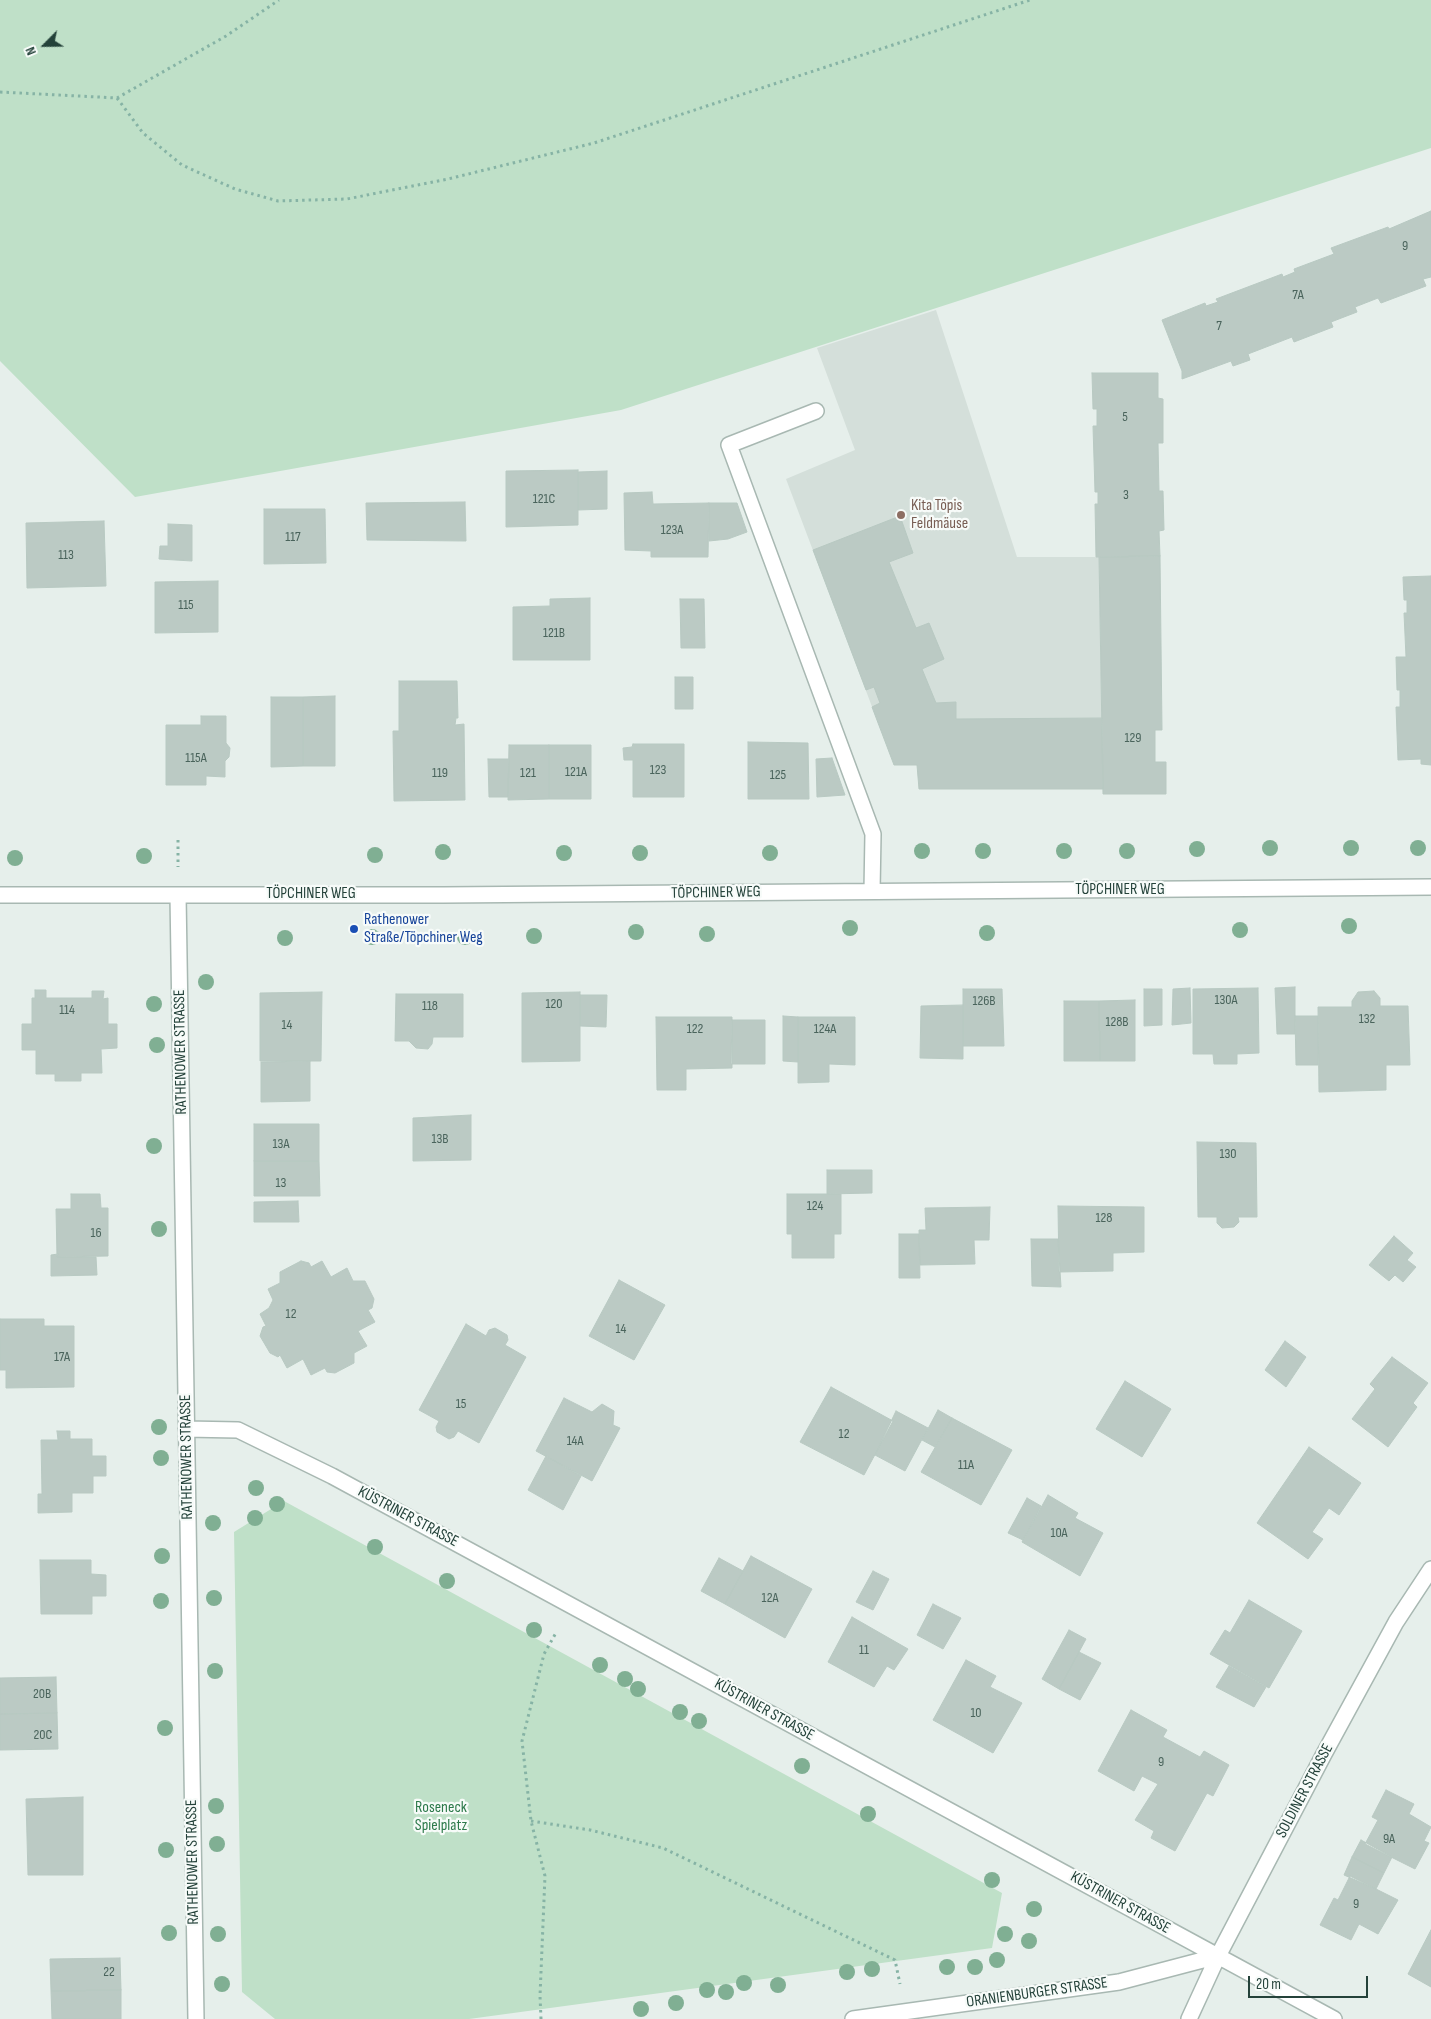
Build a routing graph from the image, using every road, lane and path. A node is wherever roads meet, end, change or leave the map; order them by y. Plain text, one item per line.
1 (279, 0) edge
2 (1030, 0) edge
3 (0, 92) edge
4 (117, 98) junction
5 (816, 411) dead end
6 (1431, 887) edge
7 (872, 891) junction
8 (0, 895) edge
9 (178, 895) junction
10 (186, 1429) junction
11 (1431, 1569) edge
12 (570, 1605) junction
13 (531, 1821) junction
14 (1218, 1956) junction
15 (906, 2012) junction
16 (196, 2019) edge
17 (541, 2019) edge
18 (853, 2019) edge
19 (1189, 2019) edge
20 (1334, 2019) edge

1 - 4 path
2 - 4 path
3 - 4 path
5 - 7 street
6 - 7 street, TÖPCHINER WEG
7 - 9 street, TÖPCHINER WEG
8 - 9 street, TÖPCHINER WEG
9 - 10 street, RATHENOWER STRASSE
10 - 12 street, KÜSTRINER STRASSE
10 - 16 street, RATHENOWER STRASSE
11 - 14 street, SOLDINER STRASSE
12 - 13 path
12 - 14 street, KÜSTRINER STRASSE
13 - 15 path
13 - 17 path
14 - 15 street, ORANIENBURGER STRASSE
14 - 19 street, SOLDINER STRASSE
14 - 20 street, KÜSTRINER STRASSE
15 - 18 street, ORANIENBURGER STRASSE

